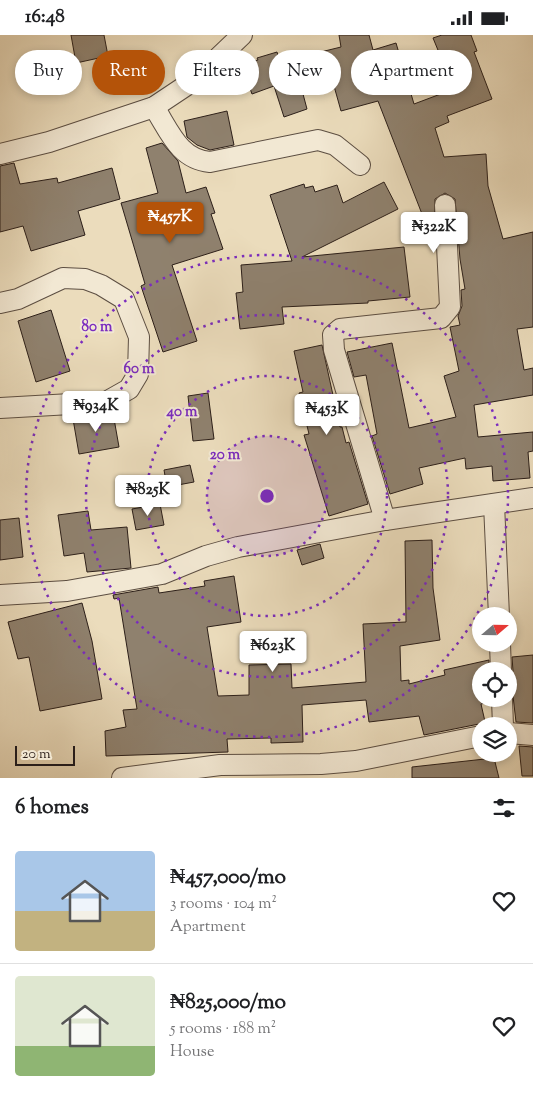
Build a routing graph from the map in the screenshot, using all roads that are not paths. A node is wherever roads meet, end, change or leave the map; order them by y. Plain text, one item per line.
1 (242, 35) edge
2 (154, 107) junction
3 (0, 154) edge
4 (360, 165) dead end
5 (445, 205) dead end
6 (0, 303) edge
7 (0, 408) edge
8 (533, 498) edge
9 (494, 504) junction
10 (385, 520) junction
11 (0, 595) edge
12 (499, 607) edge
13 (517, 734) edge
14 (533, 735) edge
15 (472, 739) edge
16 (132, 777) edge

1 - 2 street
2 - 3 street
2 - 4 street
5 - 10 street
6 - 7 street
8 - 9 street
9 - 10 street
9 - 12 street
10 - 11 street
13 - 14 street
15 - 16 street

